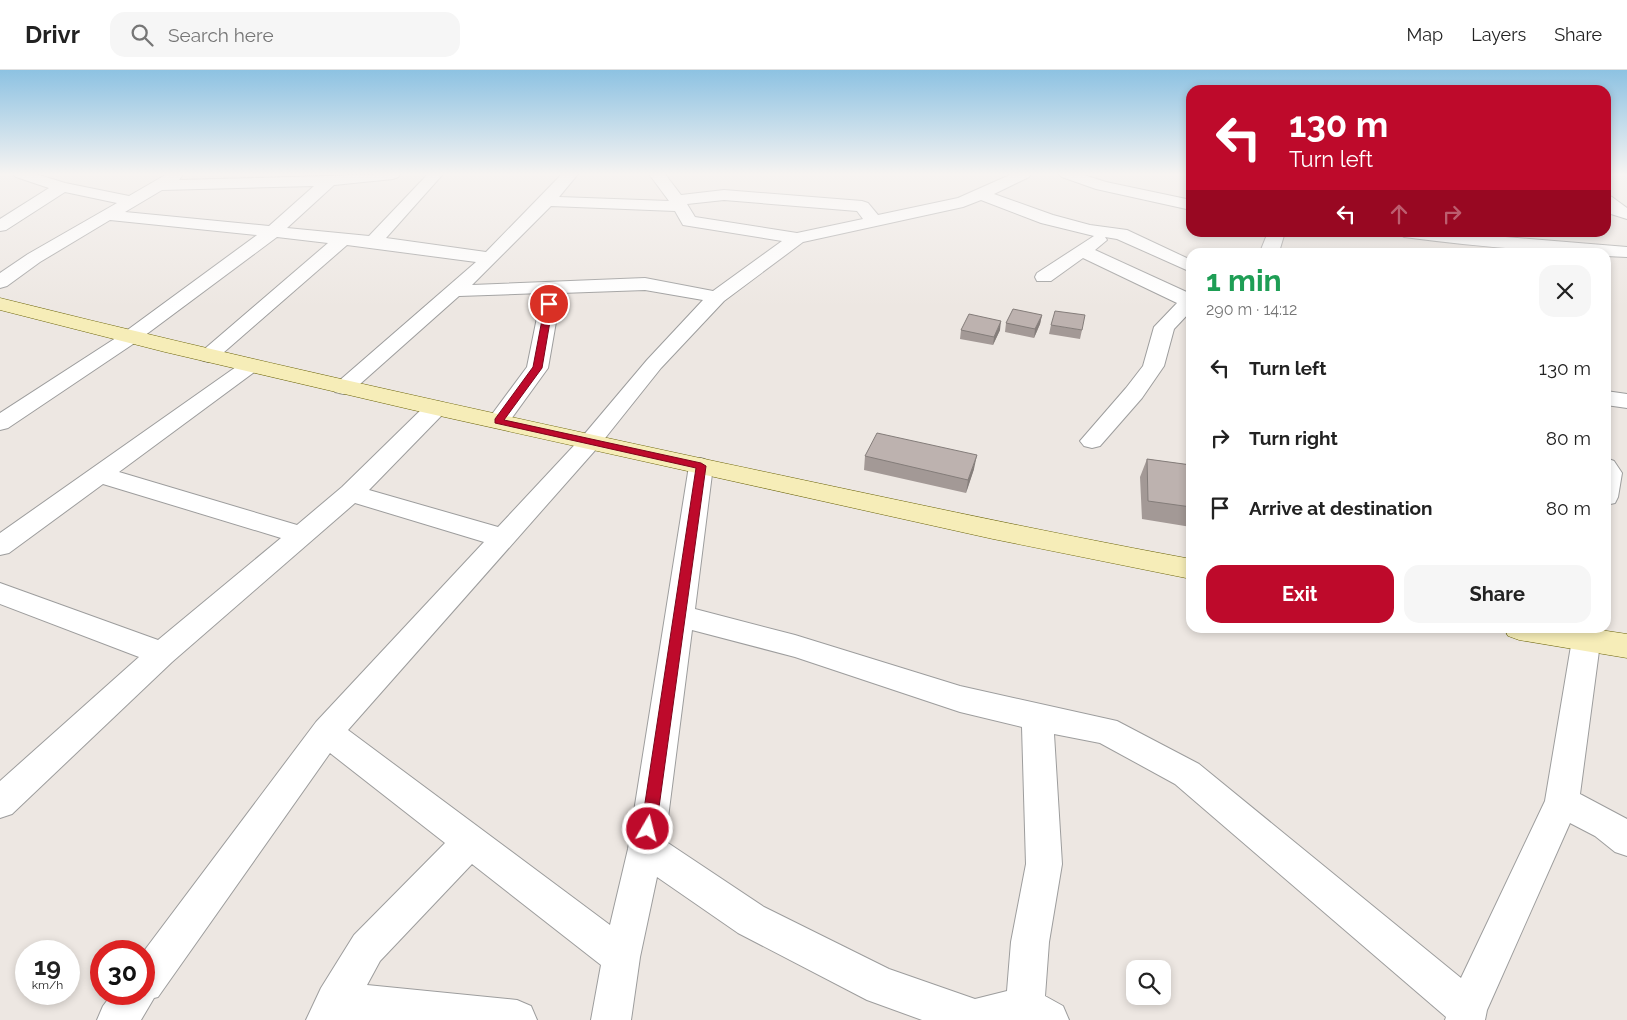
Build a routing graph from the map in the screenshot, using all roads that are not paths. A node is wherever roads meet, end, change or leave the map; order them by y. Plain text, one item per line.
1 (12, 218) edge
2 (102, 218) edge
3 (140, 218) edge
4 (288, 218) edge
5 (394, 218) edge
6 (530, 218) edge
7 (687, 218) edge
8 (872, 218) edge
9 (891, 218) edge
10 (1045, 218) edge
11 (875, 222) junction
12 (0, 226) edge
13 (1111, 231) junction
14 (273, 232) junction
15 (1437, 237) edge
16 (796, 238) junction
17 (343, 239) junction
18 (372, 242) junction
19 (1470, 242) edge
20 (1564, 248) edge
21 (1083, 251) junction
22 (1611, 251) edge
23 (1627, 252) edge
24 (489, 258) junction
25 (1186, 264) edge
26 (1044, 277) dead end
27 (0, 282) edge
28 (552, 288) junction
29 (452, 291) junction
30 (717, 297) junction
31 (1186, 299) edge
32 (0, 304) edge
33 (1186, 305) edge
34 (129, 338) junction
35 (208, 356) junction
36 (250, 366) junction
37 (343, 387) junction
38 (1611, 399) edge
39 (1627, 401) edge
40 (436, 408) junction
41 (498, 421) junction
42 (0, 423) edge
43 (1092, 441) dead end
44 (590, 442) junction
45 (701, 466) junction
46 (98, 474) junction
47 (351, 493) junction
48 (302, 534) junction
49 (503, 538) junction
50 (0, 546) edge
51 (1186, 568) edge
52 (0, 593) edge
53 (679, 616) junction
54 (1587, 634) edge
55 (1627, 646) edge
56 (162, 654) junction
57 (1037, 718) junction
58 (327, 732) junction
59 (1562, 802) junction
60 (0, 803) edge
61 (1627, 840) edge
62 (470, 842) junction
63 (646, 848) junction
64 (622, 957) junction
65 (155, 968) edge
66 (128, 1005) edge
67 (330, 1011) edge
68 (1037, 1013) edge
69 (1466, 1014) edge
70 (117, 1020) edge
71 (517, 1020) edge
72 (612, 1020) edge

1 - 12 street
2 - 27 street
3 - 14 street
4 - 14 street
5 - 18 street
6 - 24 street
7 - 16 street
8 - 11 street
9 - 11 street
10 - 13 street
11 - 16 street
13 - 21 street
13 - 25 street
14 - 17 street
14 - 34 street
15 - 19 street
16 - 30 street
17 - 18 street
17 - 35 street
18 - 24 street
19 - 20 street
21 - 26 street
21 - 31 street
22 - 23 street
24 - 29 street
28 - 29 street
28 - 30 street
28 - 41 street
29 - 37 street
30 - 44 street
32 - 34 main road
33 - 43 street
34 - 35 main road
34 - 42 street
35 - 36 main road
36 - 37 main road
36 - 46 street
37 - 40 main road
38 - 39 street
40 - 41 main road
40 - 47 street
41 - 44 main road
44 - 45 main road
44 - 49 street
45 - 51 main road
45 - 53 street
46 - 48 street
46 - 50 street
47 - 48 street
47 - 49 street
48 - 56 street
49 - 58 street
52 - 56 street
53 - 57 street
53 - 63 street
54 - 55 main road
54 - 59 street
56 - 60 street
57 - 68 street
57 - 69 street
58 - 62 street
58 - 65 street
59 - 61 street
59 - 69 street
62 - 64 street
62 - 67 street
63 - 64 street
63 - 68 street
64 - 72 street
66 - 70 street
67 - 71 street

